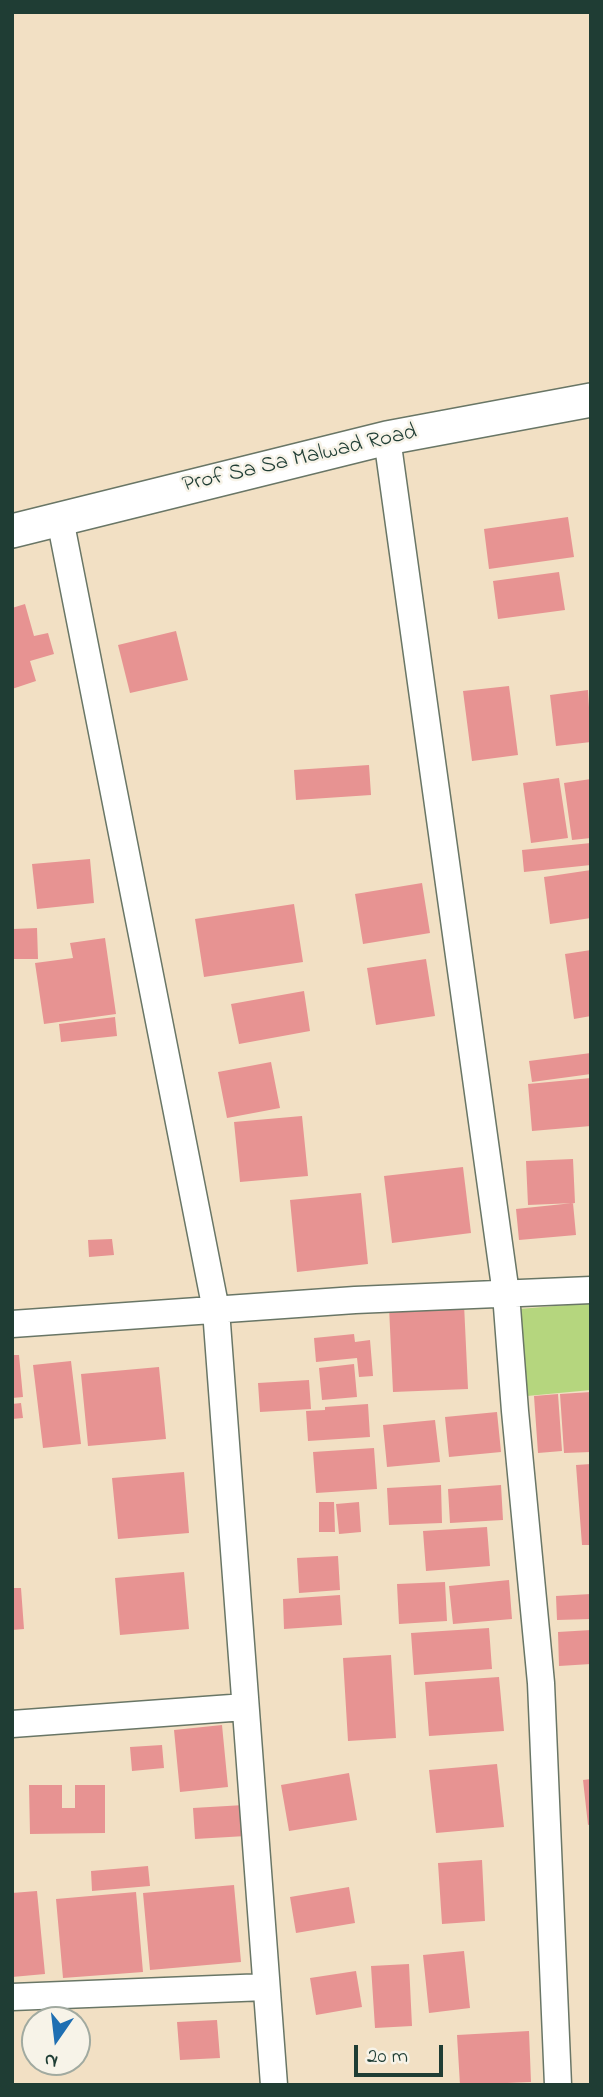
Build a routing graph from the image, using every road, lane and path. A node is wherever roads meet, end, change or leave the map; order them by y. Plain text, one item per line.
1 (591, 400) edge
2 (387, 438) junction
3 (60, 519) junction
4 (12, 531) edge
5 (591, 1290) edge
6 (506, 1294) junction
7 (216, 1310) junction
8 (12, 1324) edge
9 (245, 1707) junction
10 (12, 1724) edge
11 (266, 1987) junction
12 (12, 1997) edge
13 (274, 2085) edge
14 (558, 2085) edge

1 - 2 street, Prof Sa Sa Malwad Road
2 - 3 street, Prof Sa Sa Malwad Road
2 - 6 street
3 - 4 street, Prof Sa Sa Malwad Road
3 - 7 street
5 - 6 street
6 - 7 street
6 - 14 street
7 - 8 street
7 - 9 street
9 - 10 street
9 - 11 street
11 - 12 street
11 - 13 street

